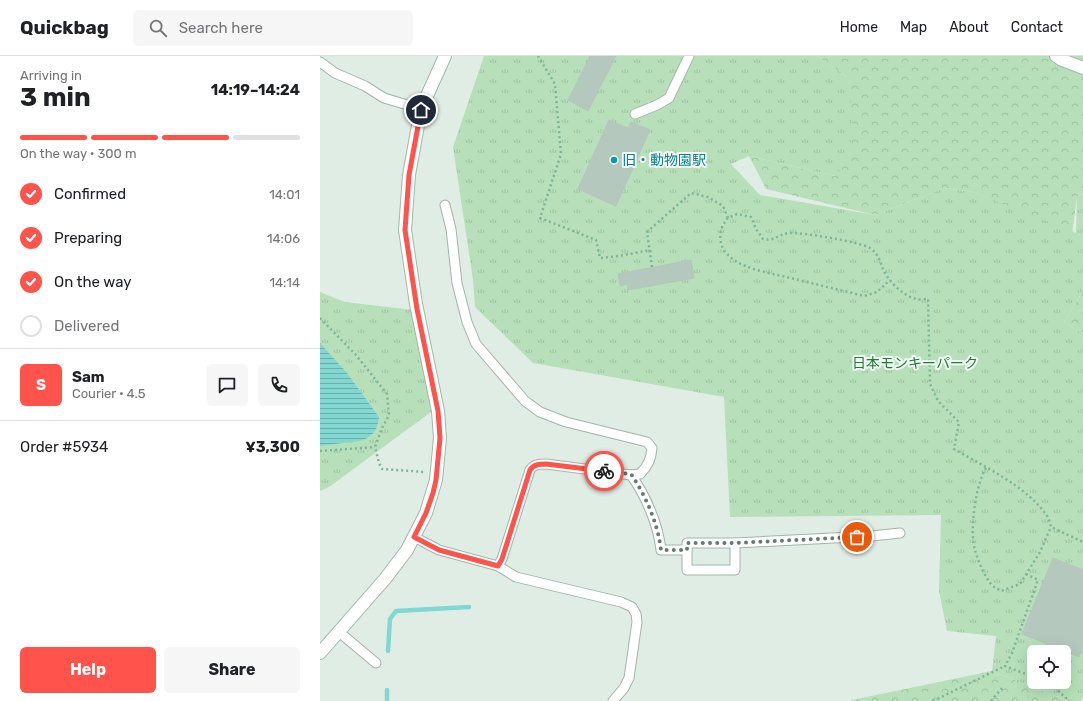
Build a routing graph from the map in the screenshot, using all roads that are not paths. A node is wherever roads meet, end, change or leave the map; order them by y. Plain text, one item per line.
1 (445, 56) edge
2 (689, 56) edge
3 (1056, 56) edge
4 (320, 62) edge
5 (1083, 68) edge
6 (421, 110) junction
7 (635, 114) dead end
8 (445, 205) dead end
9 (631, 474) junction
10 (900, 533) dead end
11 (414, 537) junction
12 (735, 543) junction
13 (687, 550) junction
14 (498, 566) junction
15 (339, 632) junction
16 (320, 653) edge
17 (376, 663) dead end
18 (613, 701) edge

1 - 6 street
2 - 7 lane
3 - 5 street
4 - 6 lane
6 - 11 street
8 - 9 lane
9 - 13 lane
9 - 14 lane
10 - 12 lane
11 - 14 lane
11 - 15 street
12 - 13 lane
12 - 13 lane
14 - 18 lane
15 - 16 street
15 - 17 lane

